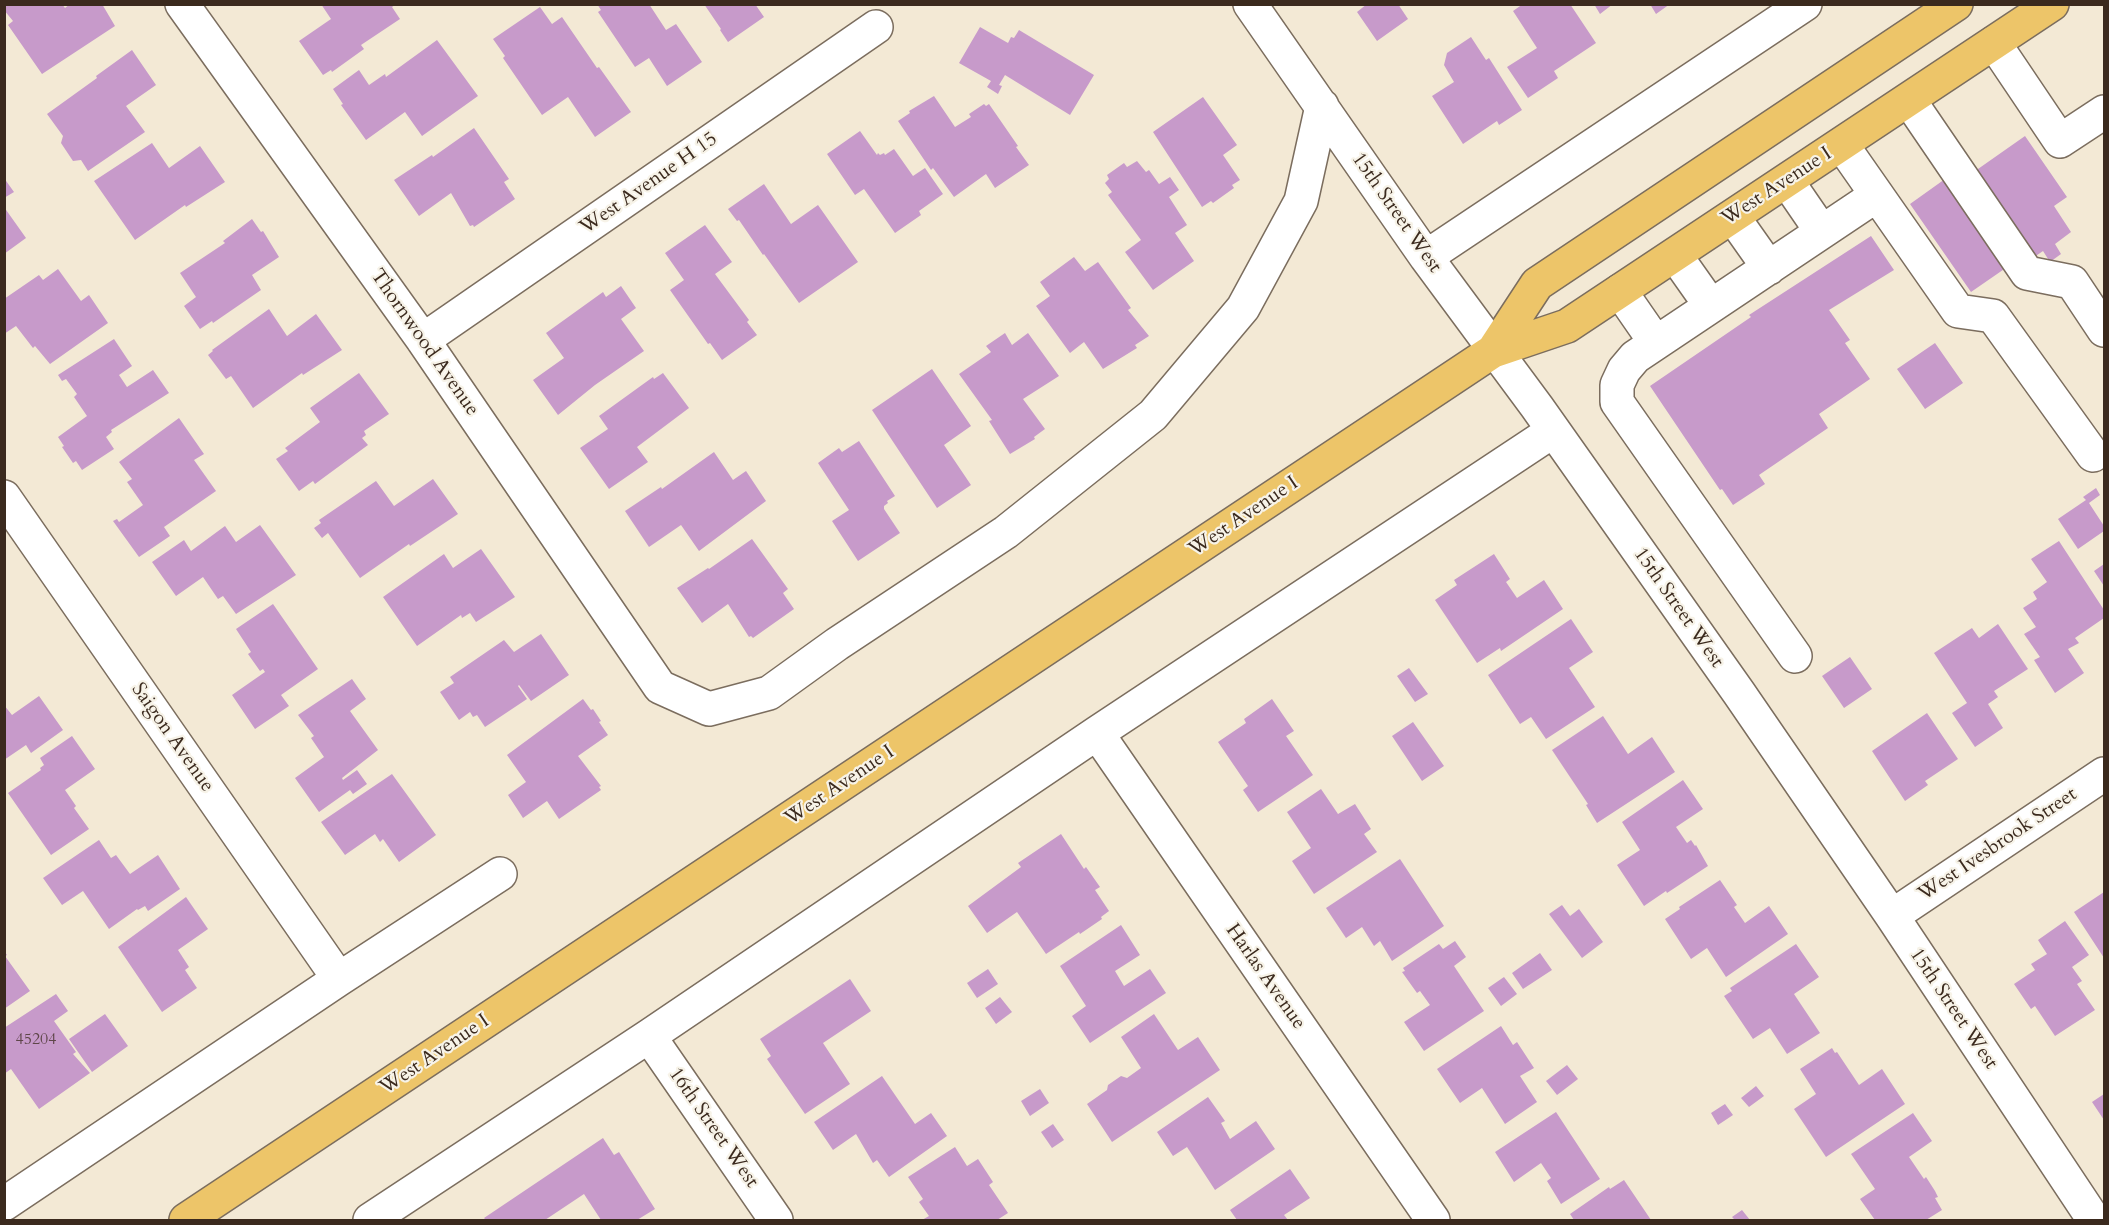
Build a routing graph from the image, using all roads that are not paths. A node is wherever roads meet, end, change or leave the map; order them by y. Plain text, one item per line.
1 (182, 4) edge
2 (1250, 4) edge
3 (1805, 4) edge
4 (1956, 4) edge
5 (2052, 4) edge
6 (876, 27) dead end
7 (1994, 43) junction
8 (1909, 100) junction
9 (1322, 106) junction
10 (2104, 112) edge
11 (1842, 145) junction
12 (1787, 181) junction
13 (1877, 195) junction
14 (1732, 217) junction
15 (1822, 232) junction
16 (1675, 255) junction
17 (1426, 257) junction
18 (1769, 268) junction
19 (1620, 291) junction
20 (1711, 306) junction
21 (2104, 330) edge
22 (423, 340) junction
23 (1656, 343) junction
24 (1494, 351) junction
25 (1553, 431) junction
26 (2093, 455) dead end
27 (4, 497) edge
28 (1795, 656) dead end
29 (1097, 733) junction
30 (2104, 774) edge
31 (500, 874) dead end
32 (1892, 916) junction
33 (339, 979) junction
34 (649, 1036) junction
35 (4, 1204) edge
36 (186, 1221) edge
37 (370, 1221) edge
38 (776, 1221) edge
39 (1433, 1221) edge
40 (2094, 1221) edge

1 - 22 street, Thornwood Avenue
2 - 9 street, 15th Street West
3 - 17 street
4 - 24 main road, West Avenue I
5 - 7 main road, West Avenue I
6 - 22 street, West Avenue H 15
7 - 8 main road, West Avenue I
7 - 10 street
8 - 11 main road, West Avenue I
8 - 21 street
9 - 17 street, 15th Street West
9 - 22 street, Thornwood Avenue
11 - 12 main road, West Avenue I
11 - 13 street
12 - 14 main road, West Avenue I
12 - 15 street
13 - 15 street
13 - 26 street
14 - 16 main road, West Avenue I
14 - 18 street
15 - 18 street
16 - 19 main road, West Avenue I
16 - 20 street
17 - 24 street, 15th Street West
18 - 20 street
19 - 23 street
19 - 24 main road, West Avenue I
20 - 23 street
23 - 28 street
24 - 25 street, 15th Street West
24 - 36 main road, West Avenue I
25 - 29 street
25 - 32 street, 15th Street West
27 - 33 street, Saigon Avenue
29 - 34 street
29 - 39 street, Harlas Avenue
30 - 32 street, West Ivesbrook Street
31 - 33 street
32 - 40 street, 15th Street West
33 - 35 street
34 - 37 street
34 - 38 street, 16th Street West

